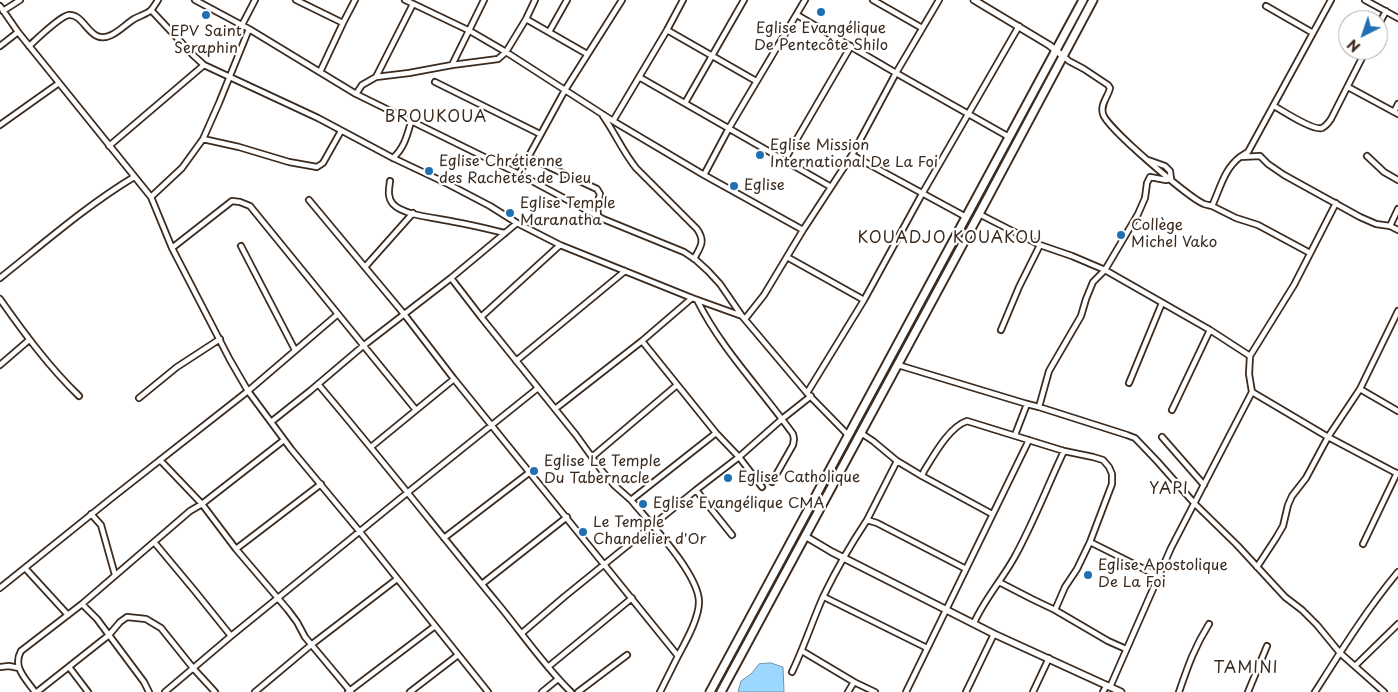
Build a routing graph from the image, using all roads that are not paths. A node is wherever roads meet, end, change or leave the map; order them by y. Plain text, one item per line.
1 (20, 0) edge
2 (158, 0) edge
3 (195, 0) edge
4 (254, 0) edge
5 (296, 0) edge
6 (356, 0) edge
7 (406, 0) edge
8 (484, 0) edge
9 (535, 0) edge
10 (567, 0) edge
11 (622, 0) edge
12 (683, 0) edge
13 (744, 0) edge
14 (805, 0) edge
15 (873, 0) edge
16 (939, 0) edge
17 (974, 0) edge
18 (1083, 0) edge
19 (1093, 0) edge
20 (1331, 0) edge
21 (1365, 0) edge
22 (413, 4) junction
23 (1266, 6) dead end
24 (2, 8) edge
25 (151, 10) junction
26 (1384, 10) edge
27 (797, 15) junction
28 (526, 19) junction
29 (343, 23) junction
30 (242, 25) junction
31 (1020, 26) junction
32 (922, 28) junction
33 (248, 29) junction
34 (667, 30) junction
35 (470, 31) junction
36 (18, 32) junction
37 (549, 32) junction
38 (1313, 33) junction
39 (0, 46) edge
40 (29, 46) junction
41 (851, 46) junction
42 (1056, 50) junction
43 (506, 52) junction
44 (587, 54) junction
45 (713, 56) junction
46 (1063, 56) junction
47 (1361, 60) edge
48 (452, 64) junction
49 (204, 65) junction
50 (320, 72) junction
51 (896, 74) junction
52 (230, 76) junction
53 (376, 77) junction
54 (639, 77) junction
55 (756, 81) junction
56 (435, 82) dead end
57 (59, 83) junction
58 (1348, 87) junction
59 (565, 90) junction
60 (356, 94) junction
61 (685, 103) junction
62 (1398, 104) edge
63 (1274, 106) junction
64 (1396, 113) edge
65 (602, 114) junction
66 (968, 114) junction
67 (613, 121) junction
68 (411, 122) junction
69 (0, 125) edge
70 (729, 128) junction
71 (341, 131) junction
72 (540, 134) junction
73 (1009, 138) junction
74 (203, 139) junction
75 (109, 146) junction
76 (852, 155) junction
77 (528, 156) junction
78 (1367, 156) dead end
79 (1240, 157) junction
80 (393, 158) junction
81 (784, 161) junction
82 (519, 174) junction
83 (704, 175) junction
84 (134, 177) junction
85 (1171, 179) junction
86 (1398, 180) edge
87 (390, 181) dead end
88 (831, 187) junction
89 (922, 194) junction
90 (151, 197) junction
91 (309, 200) dead end
92 (1336, 203) junction
93 (1212, 206) junction
94 (1398, 209) edge
95 (413, 213) junction
96 (979, 214) junction
97 (598, 216) junction
98 (966, 217) junction
99 (517, 223) junction
100 (1390, 226) junction
101 (803, 230) junction
102 (1398, 230) edge
103 (505, 233) junction
104 (560, 245) junction
105 (1040, 245) junction
106 (241, 246) dead end
107 (172, 248) junction
108 (1310, 253) junction
109 (787, 257) junction
110 (694, 259) junction
111 (365, 267) junction
112 (1105, 270) junction
113 (625, 271) junction
114 (0, 278) edge
115 (452, 278) junction
116 (692, 298) junction
117 (0, 299) edge
118 (697, 300) junction
119 (864, 300) junction
120 (1162, 303) junction
121 (1398, 311) edge
122 (338, 314) junction
123 (404, 314) junction
124 (481, 317) junction
125 (743, 317) junction
126 (1001, 330) dead end
127 (1210, 330) junction
128 (220, 339) junction
129 (29, 340) junction
130 (642, 341) junction
131 (363, 346) junction
132 (295, 350) junction
133 (1250, 356) junction
134 (516, 361) junction
135 (0, 365) edge
136 (898, 365) junction
137 (454, 379) junction
138 (1129, 383) dead end
139 (318, 384) junction
140 (677, 385) junction
141 (538, 388) junction
142 (1360, 389) junction
143 (248, 391) junction
144 (1252, 392) junction
145 (809, 394) junction
146 (79, 396) dead end
147 (139, 398) dead end
148 (1027, 404) junction
149 (1039, 407) junction
150 (555, 409) junction
151 (416, 410) junction
152 (1172, 410) dead end
153 (1398, 411) edge
154 (782, 418) junction
155 (271, 422) junction
156 (492, 426) junction
157 (716, 432) junction
158 (861, 433) junction
159 (848, 435) junction
160 (1014, 435) junction
161 (1328, 437) junction
162 (1162, 438) dead end
163 (284, 440) junction
164 (1029, 440) junction
165 (371, 446) junction
166 (1064, 451) junction
167 (592, 457) junction
168 (739, 457) junction
169 (160, 460) junction
170 (897, 460) junction
171 (530, 472) junction
172 (1398, 474) edge
173 (922, 476) junction
174 (772, 482) dead end
175 (321, 484) junction
176 (1204, 485) junction
177 (762, 486) dead end
178 (696, 490) junction
179 (407, 492) junction
180 (631, 500) junction
181 (202, 504) junction
182 (1195, 504) junction
183 (91, 514) junction
184 (992, 514) junction
185 (567, 518) junction
186 (867, 520) junction
187 (652, 526) junction
188 (360, 532) junction
189 (732, 534) dead end
190 (806, 536) junction
191 (444, 538) junction
192 (154, 542) junction
193 (1090, 542) junction
194 (1363, 544) dead end
195 (236, 549) junction
196 (844, 558) junction
197 (605, 565) junction
198 (1257, 567) junction
199 (25, 568) junction
200 (966, 569) junction
201 (1398, 572) edge
202 (115, 575) junction
203 (1158, 576) junction
204 (397, 579) junction
205 (1000, 582) junction
206 (482, 584) junction
207 (0, 588) edge
208 (824, 597) junction
209 (278, 598) junction
210 (632, 598) junction
211 (82, 604) junction
212 (946, 609) junction
213 (1055, 610) junction
214 (68, 615) junction
215 (974, 623) junction
216 (1209, 624) dead end
217 (1398, 624) edge
218 (435, 626) junction
219 (522, 634) junction
220 (994, 634) junction
221 (109, 635) junction
222 (231, 636) junction
223 (311, 644) junction
224 (1267, 646) dead end
225 (927, 648) junction
226 (1126, 649) junction
227 (802, 651) junction
228 (1340, 653) junction
229 (458, 655) junction
230 (627, 655) dead end
231 (678, 656) junction
232 (1049, 658) junction
233 (1354, 666) junction
234 (0, 667) edge
235 (70, 667) junction
236 (548, 667) junction
237 (19, 668) junction
238 (193, 668) junction
239 (792, 672) dead end
240 (558, 679) junction
241 (854, 682) junction
242 (1108, 686) junction
243 (36, 692) edge
244 (88, 692) edge
245 (149, 692) edge
246 (165, 692) edge
247 (215, 692) edge
248 (255, 692) edge
249 (350, 692) edge
250 (410, 692) edge
251 (488, 692) edge
252 (542, 692) edge
253 (571, 692) edge
254 (578, 692) edge
255 (660, 692) edge
256 (710, 692) edge
257 (721, 692) edge
258 (848, 692) edge
259 (875, 692) edge
260 (906, 692) edge
261 (966, 692) edge
262 (1033, 692) edge
263 (1103, 692) edge
264 (1121, 692) edge
265 (1179, 692) edge
266 (1248, 692) edge
267 (1315, 692) edge
268 (1384, 692) edge

1 - 24 street
2 - 25 street
3 - 30 street
4 - 30 street
5 - 29 street
6 - 29 street
7 - 22 street
8 - 35 street
9 - 28 street
10 - 37 street
11 - 44 street
12 - 34 street
13 - 45 street
14 - 27 street
15 - 32 street
16 - 32 street
17 - 31 street
18 - 42 main road
19 - 46 main road
20 - 38 street
21 - 26 street
22 - 35 street
22 - 53 street
23 - 38 street
24 - 36 street
25 - 40 street
25 - 49 street
27 - 41 street
27 - 55 street
28 - 37 street
28 - 43 street
29 - 50 street
30 - 33 street
31 - 42 street
31 - 66 street
32 - 51 street
33 - 50 street
33 - 52 street
34 - 45 street
34 - 54 street
35 - 43 street
35 - 48 street
36 - 39 street
36 - 40 street
37 - 44 street
38 - 63 street
40 - 57 street
41 - 51 street
41 - 81 street
42 - 46 street
42 - 73 main road
43 - 48 street
43 - 59 street
44 - 59 street
45 - 55 street
45 - 61 street
46 - 85 street
46 - 96 main road
47 - 58 street
48 - 53 street
49 - 52 street
49 - 75 street
50 - 60 street
51 - 66 street
51 - 76 street
52 - 71 street
52 - 74 street
53 - 60 street
54 - 61 street
54 - 67 street
55 - 70 street
56 - 72 street
57 - 69 street
57 - 75 street
58 - 63 street
58 - 64 street
59 - 65 street
59 - 72 street
60 - 68 street
61 - 70 street
62 - 64 street
63 - 79 street
65 - 67 street
65 - 110 street
66 - 73 street
66 - 89 street
67 - 83 street
68 - 80 street
68 - 82 street
70 - 81 street
70 - 83 street
71 - 74 street
71 - 80 street
72 - 77 street
73 - 98 main road
74 - 90 street
75 - 84 street
76 - 88 street
76 - 89 street
77 - 82 street
77 - 97 street
78 - 86 street
79 - 92 street
79 - 93 street
80 - 99 street
81 - 88 street
82 - 97 street
83 - 101 street
84 - 90 street
84 - 114 street
85 - 93 street
85 - 112 street
87 - 95 street
88 - 101 street
89 - 98 street
89 - 119 street
90 - 107 street
91 - 111 street
92 - 100 street
92 - 108 street
93 - 108 street
94 - 100 street
95 - 103 street
95 - 111 street
96 - 105 street
96 - 136 main road
97 - 110 street
98 - 159 main road
99 - 103 street
99 - 104 street
100 - 102 street
101 - 109 street
103 - 115 street
104 - 113 street
104 - 124 street
105 - 112 street
105 - 126 street
106 - 132 street
107 - 122 street
107 - 128 street
108 - 133 street
109 - 119 street
109 - 125 street
110 - 125 street
111 - 123 street
112 - 120 street
112 - 149 street
113 - 116 street
113 - 134 street
115 - 123 street
115 - 124 street
116 - 118 street
116 - 130 street
117 - 129 street
118 - 125 street
118 - 154 street
119 - 145 street
120 - 127 street
120 - 138 street
121 - 142 street
122 - 131 street
122 - 132 street
123 - 131 street
123 - 137 street
124 - 134 street
125 - 145 street
127 - 133 street
127 - 152 street
128 - 143 street
128 - 147 street
129 - 135 street
129 - 146 street
130 - 140 street
130 - 150 street
131 - 139 street
131 - 151 street
132 - 143 street
133 - 144 street
134 - 141 street
136 - 148 street
136 - 158 main road
137 - 151 street
137 - 156 street
139 - 155 street
139 - 165 street
140 - 157 street
140 - 167 street
141 - 150 street
141 - 156 street
142 - 153 street
142 - 161 street
143 - 155 street
143 - 169 street
144 - 161 street
144 - 176 street
145 - 154 street
145 - 159 street
148 - 149 street
148 - 160 street
149 - 182 street
150 - 167 street
151 - 165 street
154 - 168 street
154 - 174 street
155 - 163 street
156 - 171 street
156 - 179 street
157 - 168 street
157 - 180 street
158 - 170 street
158 - 190 main road
159 - 256 main road
160 - 164 street
160 - 173 street
161 - 172 street
161 - 198 street
162 - 176 street
163 - 175 street
163 - 181 street
164 - 166 street
164 - 184 street
165 - 179 street
166 - 193 street
166 - 205 street
167 - 180 street
168 - 177 street
168 - 178 street
169 - 181 street
169 - 183 street
170 - 173 street
170 - 186 street
171 - 185 street
171 - 191 street
172 - 194 street
173 - 184 street
175 - 188 street
175 - 195 street
176 - 182 street
178 - 187 street
178 - 189 street
179 - 188 street
179 - 191 street
180 - 187 street
181 - 192 street
181 - 195 street
182 - 198 street
182 - 203 street
183 - 199 street
183 - 202 street
184 - 200 street
185 - 197 street
185 - 206 street
186 - 196 street
186 - 200 street
187 - 197 street
187 - 231 street
188 - 204 street
188 - 209 street
190 - 196 street
190 - 257 main road
191 - 206 street
192 - 202 street
192 - 222 street
193 - 203 street
193 - 213 street
195 - 209 street
196 - 208 street
196 - 212 street
197 - 210 street
197 - 219 street
198 - 228 street
199 - 207 street
199 - 214 street
200 - 212 street
201 - 228 street
202 - 211 street
203 - 226 street
204 - 218 street
204 - 223 street
205 - 213 street
205 - 215 street
206 - 219 street
208 - 225 street
208 - 227 street
209 - 222 street
209 - 223 street
210 - 231 street
210 - 236 street
211 - 214 street
211 - 221 street
212 - 215 street
212 - 225 street
213 - 226 street
214 - 237 street
215 - 220 street
216 - 265 street
217 - 233 street
218 - 229 street
218 - 249 street
219 - 236 street
220 - 232 street
220 - 261 street
221 - 235 street
221 - 238 street
221 - 245 street
222 - 238 street
223 - 248 street
223 - 249 street
224 - 266 street
225 - 260 street
226 - 242 street
227 - 239 street
227 - 241 street
228 - 233 street
228 - 267 street
229 - 250 street
229 - 251 street
230 - 254 street
231 - 255 street
232 - 242 street
232 - 262 street
233 - 268 street
234 - 237 street
235 - 243 street
235 - 244 street
236 - 240 street
237 - 243 street
238 - 246 street
238 - 247 street
240 - 252 street
240 - 253 street
241 - 258 street
241 - 259 street
242 - 263 street
242 - 264 street

